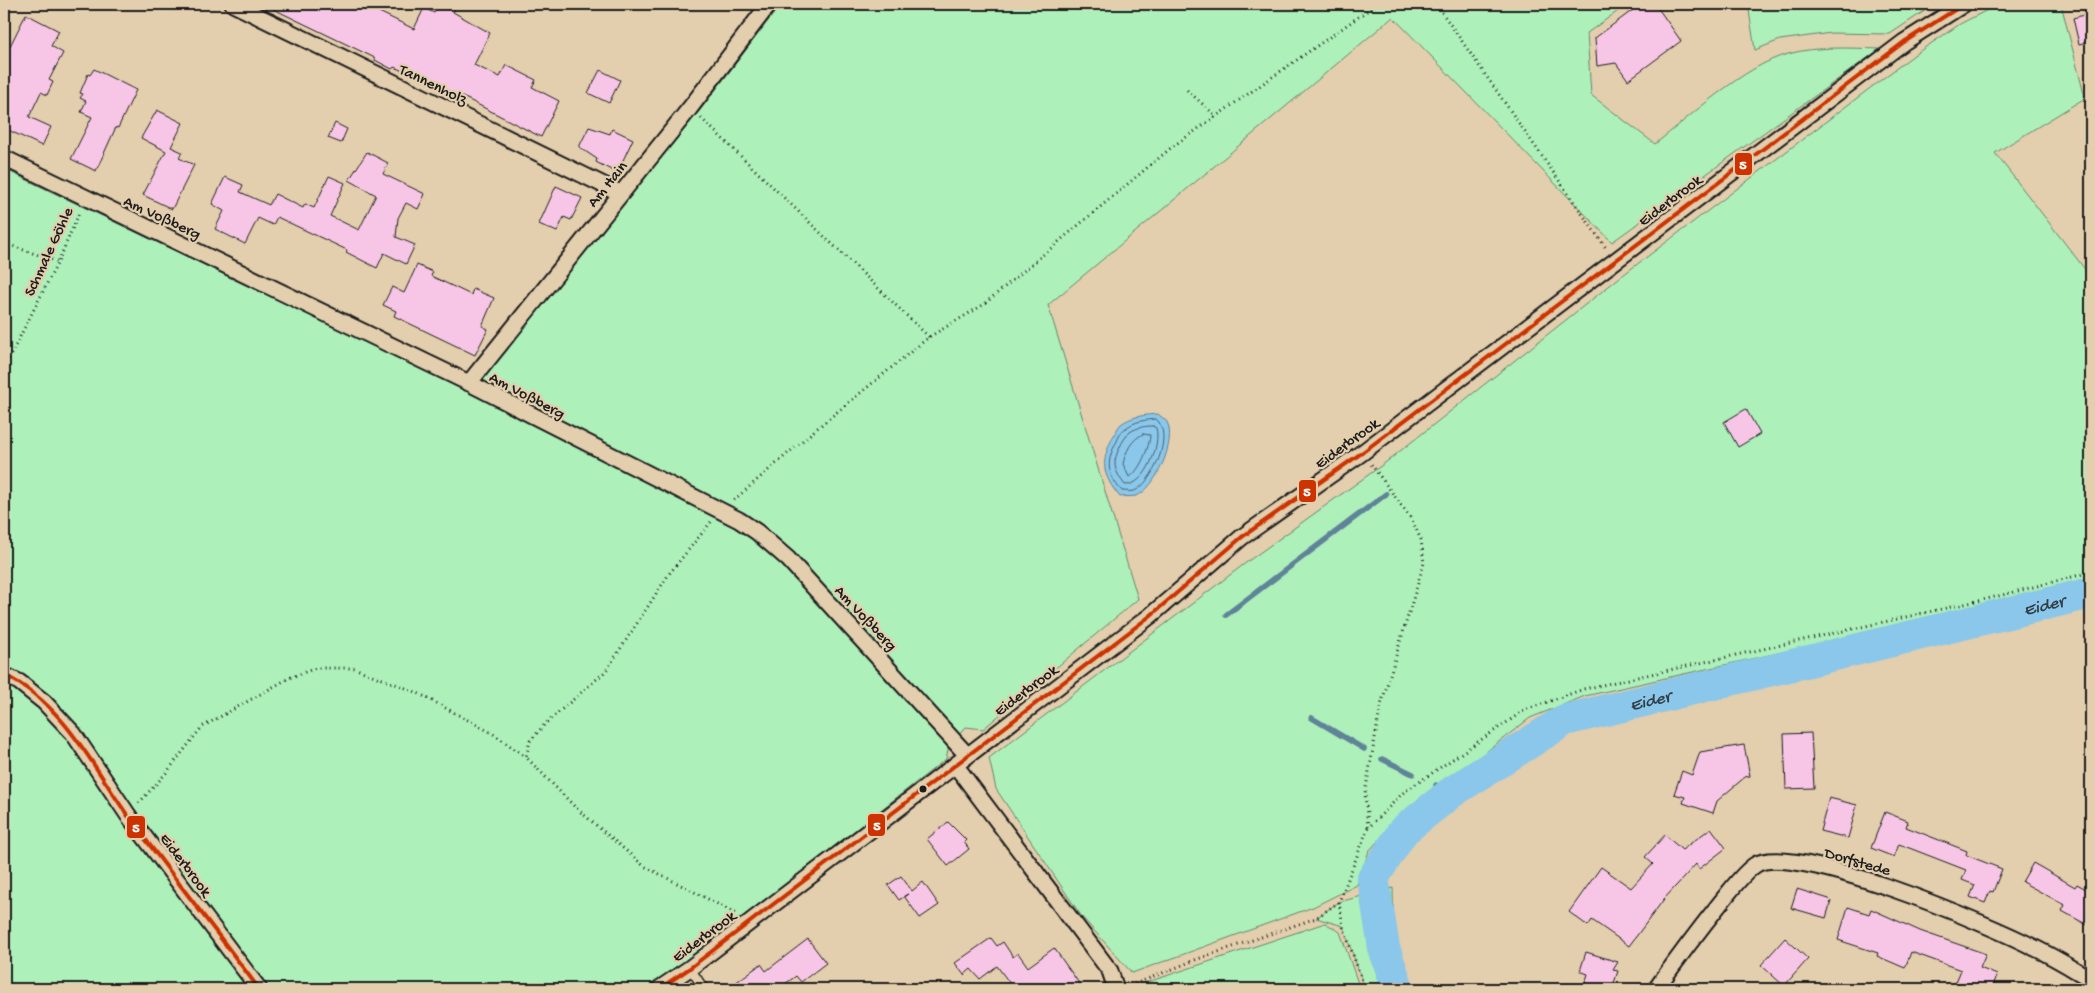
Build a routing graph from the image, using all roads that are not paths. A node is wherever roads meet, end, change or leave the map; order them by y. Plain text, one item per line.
1 (233, 4) edge
2 (769, 4) edge
3 (1964, 4) edge
4 (4, 158) edge
5 (620, 194) junction
6 (469, 383) junction
7 (4, 675) edge
8 (961, 760) junction
9 (690, 968) junction
10 (2091, 979) edge
11 (260, 989) edge
12 (659, 989) edge
13 (704, 989) edge
14 (1116, 989) edge
15 (1656, 989) edge

1 - 5 street, Tannenholz
2 - 5 street, Am Hain
3 - 8 street, Eiderbrook
4 - 6 street, Am Voßberg
5 - 6 street, Am Hain
6 - 8 street, Am Voßberg
7 - 11 street, Eiderbrook
8 - 9 street, Eiderbrook
8 - 14 street, Am Voßberg
9 - 12 street, Eiderbrook
9 - 13 lane
10 - 15 street, Dorfstede

